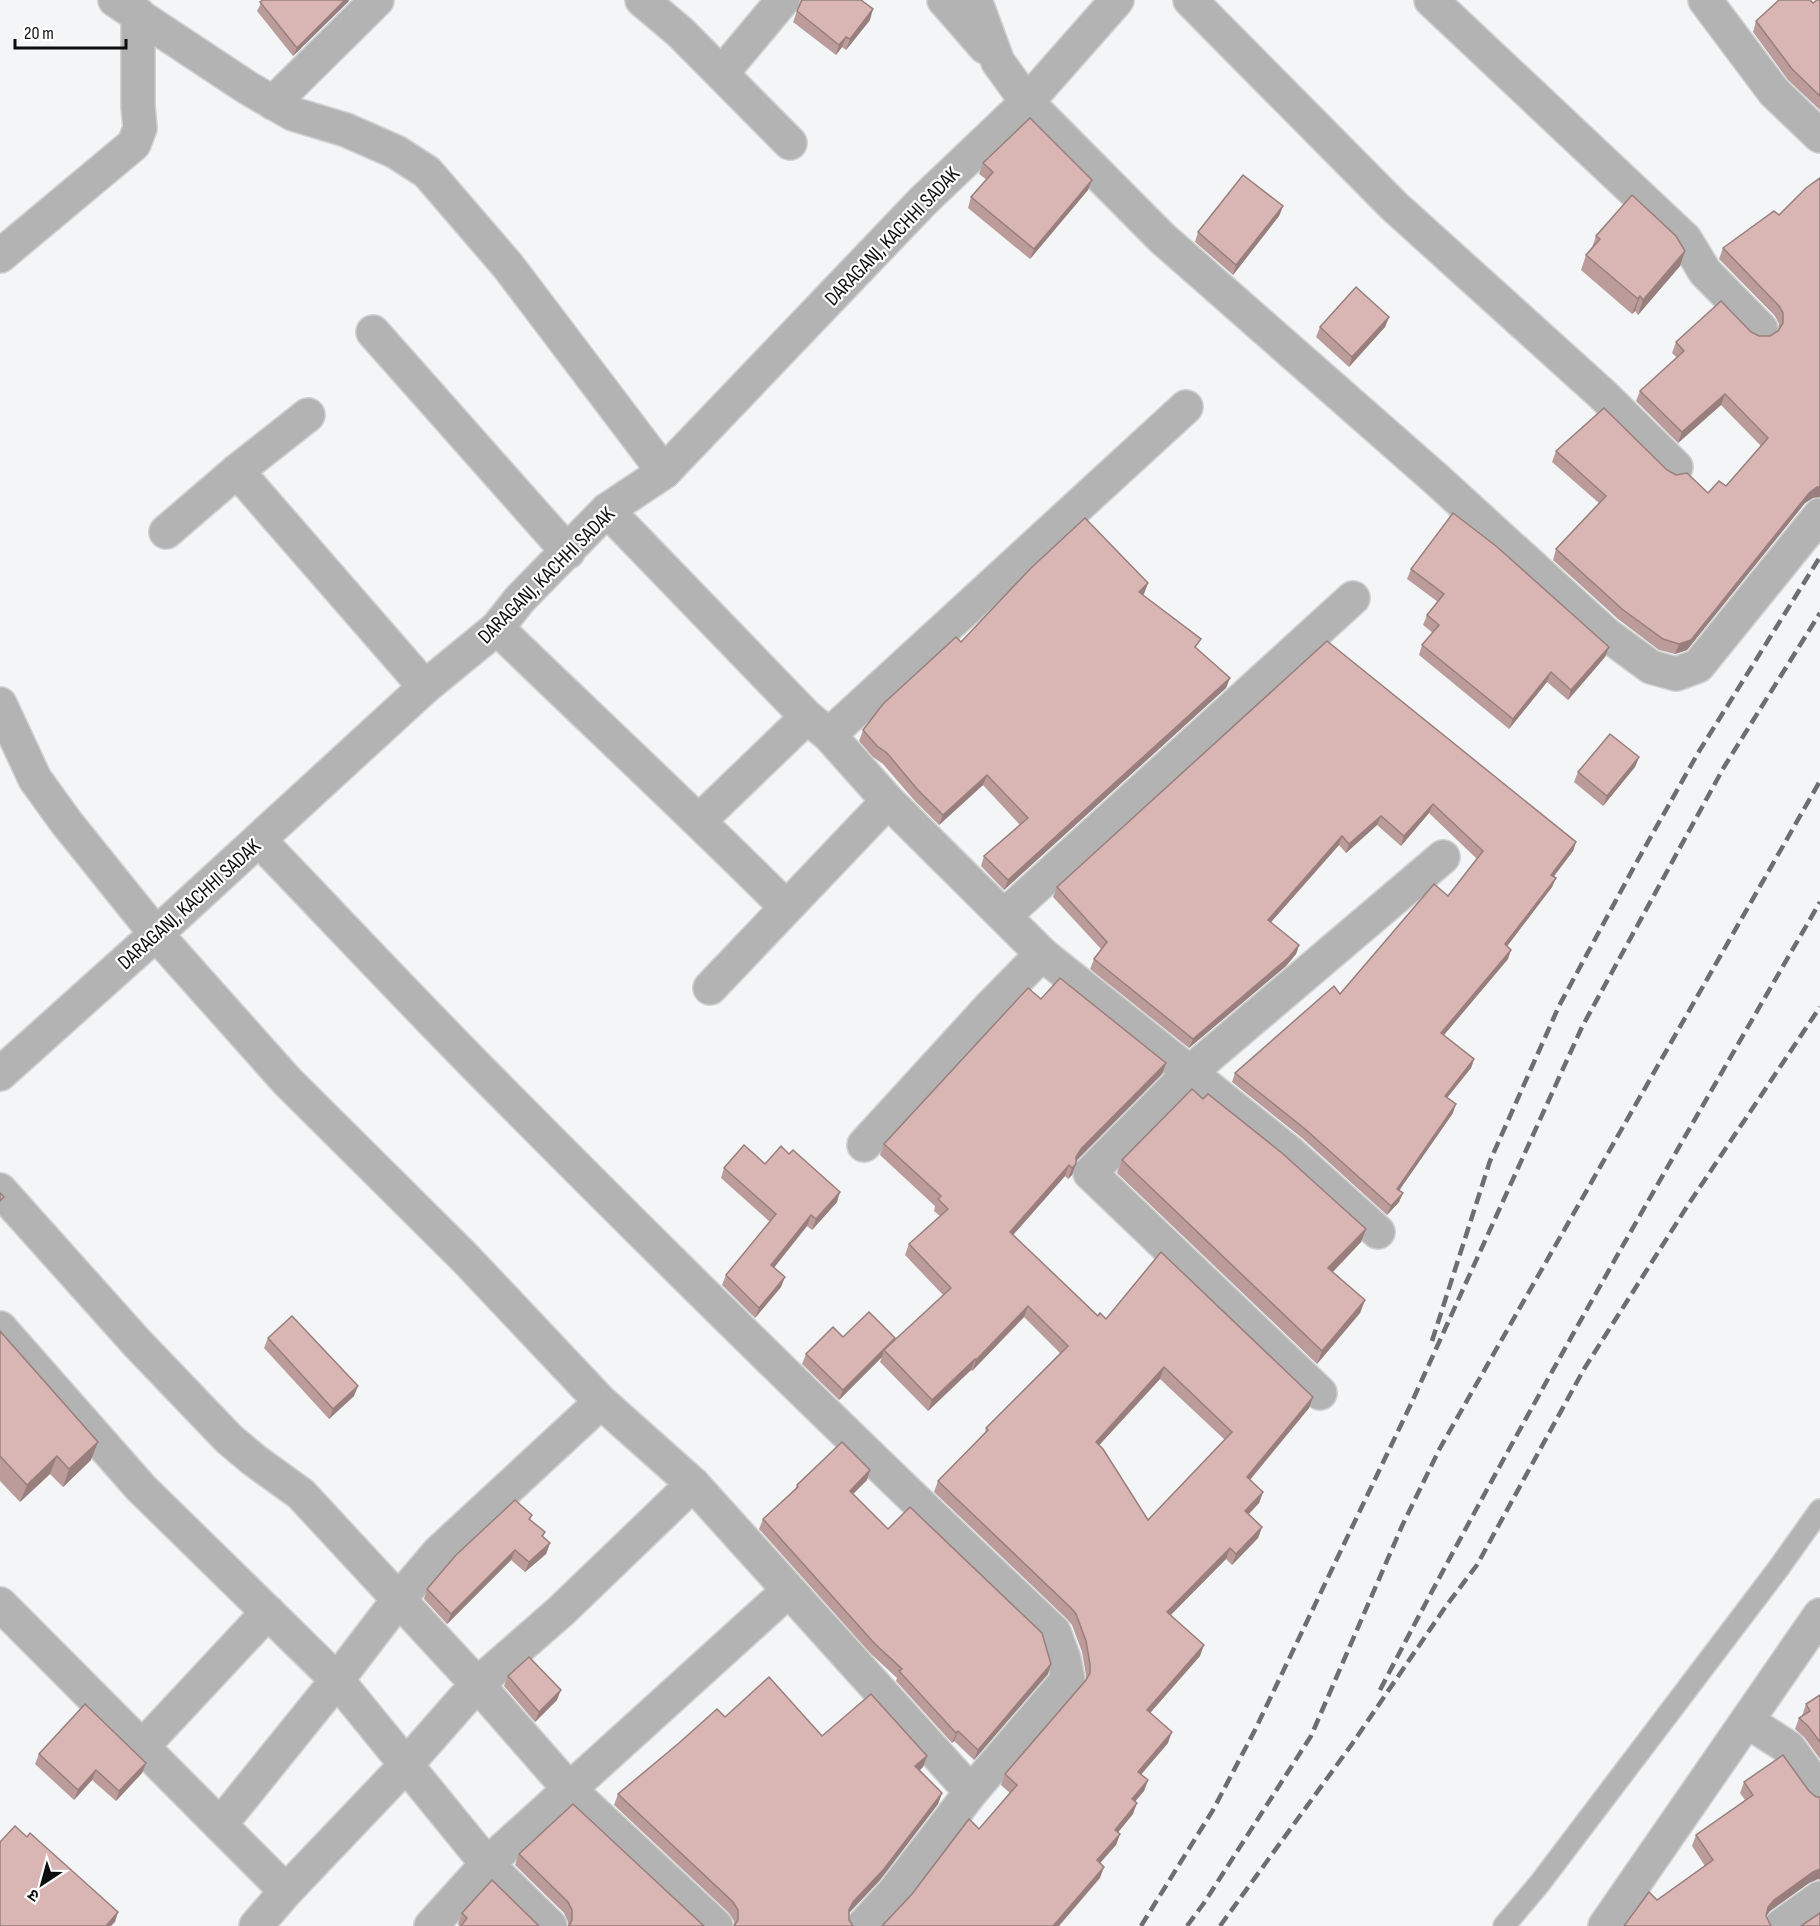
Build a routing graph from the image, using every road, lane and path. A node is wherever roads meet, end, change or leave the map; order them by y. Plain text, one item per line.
1 (377, 0) edge
2 (642, 0) edge
3 (783, 0) edge
4 (944, 0) edge
5 (975, 0) edge
6 (1117, 0) edge
7 (1190, 0) edge
8 (1431, 0) edge
9 (1705, 0) edge
10 (126, 7) edge
11 (998, 62) junction
12 (722, 73) junction
13 (1028, 102) junction
14 (273, 103) junction
15 (1820, 136) edge
16 (790, 143) dead end
17 (0, 256) edge
18 (1761, 329) dead end
19 (373, 332) dead end
20 (1186, 408) dead end
21 (308, 415) dead end
22 (1676, 467) dead end
23 (237, 471) junction
24 (664, 472) junction
25 (607, 510) junction
26 (1820, 514) edge
27 (166, 532) dead end
28 (568, 552) junction
29 (1353, 598) dead end
30 (497, 628) junction
31 (425, 687) junction
32 (0, 704) edge
33 (818, 726) junction
34 (888, 801) junction
35 (700, 820) junction
36 (259, 840) junction
37 (1443, 856) dead end
38 (786, 907) junction
39 (1004, 916) junction
40 (156, 934) junction
41 (1042, 954) junction
42 (710, 988) dead end
43 (1189, 1073) junction
44 (0, 1074) edge
45 (864, 1145) dead end
46 (0, 1190) edge
47 (1378, 1232) dead end
48 (0, 1328) edge
49 (1320, 1393) dead end
50 (601, 1402) junction
51 (693, 1484) junction
52 (1820, 1510) edge
53 (788, 1591) junction
54 (399, 1599) junction
55 (1, 1609) edge
56 (268, 1612) junction
57 (1820, 1615) edge
58 (338, 1680) junction
59 (478, 1685) junction
60 (1747, 1721) junction
61 (142, 1747) junction
62 (406, 1765) junction
63 (570, 1790) junction
64 (1820, 1791) edge
65 (971, 1792) junction
66 (219, 1825) junction
67 (487, 1864) junction
68 (286, 1891) junction
69 (1820, 1898) edge
70 (256, 1926) edge
71 (431, 1926) edge
72 (550, 1926) edge
73 (716, 1926) edge
74 (863, 1926) edge
75 (1504, 1926) edge
76 (1605, 1926) edge
77 (1781, 1926) edge

1 - 14 street
2 - 12 street
3 - 12 street
4 - 11 street
5 - 11 street
6 - 13 street, DARAGANJ, KACHHI SADAK
7 - 22 street
8 - 18 street
9 - 15 street
10 - 14 street
10 - 17 street
11 - 13 street
12 - 16 street
13 - 24 street, DARAGANJ, KACHHI SADAK
13 - 26 street
14 - 24 street
19 - 28 street
20 - 33 street
21 - 23 street
23 - 27 street
23 - 31 street
24 - 25 street, DARAGANJ, KACHHI SADAK
25 - 28 street, DARAGANJ, KACHHI SADAK
25 - 33 street
28 - 30 street, DARAGANJ, KACHHI SADAK
29 - 39 street
30 - 31 street, DARAGANJ, KACHHI SADAK
30 - 35 street
31 - 36 street, DARAGANJ, KACHHI SADAK
32 - 40 street
33 - 34 street
33 - 35 street
34 - 38 street
34 - 39 street
35 - 38 street
36 - 40 street, DARAGANJ, KACHHI SADAK
36 - 65 street
37 - 43 street
38 - 42 street
39 - 41 street
40 - 44 street, DARAGANJ, KACHHI SADAK
40 - 50 street
41 - 43 street
41 - 45 street
43 - 47 street
43 - 49 street
46 - 54 street
48 - 56 street
50 - 51 street
50 - 54 street
51 - 53 street
51 - 59 street
52 - 75 lane
53 - 63 street
53 - 65 street
54 - 58 street
54 - 59 street
55 - 61 street
56 - 58 street
56 - 61 street
57 - 60 street
58 - 62 street
58 - 66 street
59 - 62 street
59 - 63 street
60 - 64 street
60 - 76 street
61 - 66 street
62 - 67 street
62 - 68 street
63 - 67 street
63 - 73 street
65 - 74 street
66 - 68 street
67 - 71 street
67 - 72 street
68 - 70 street
69 - 77 street

